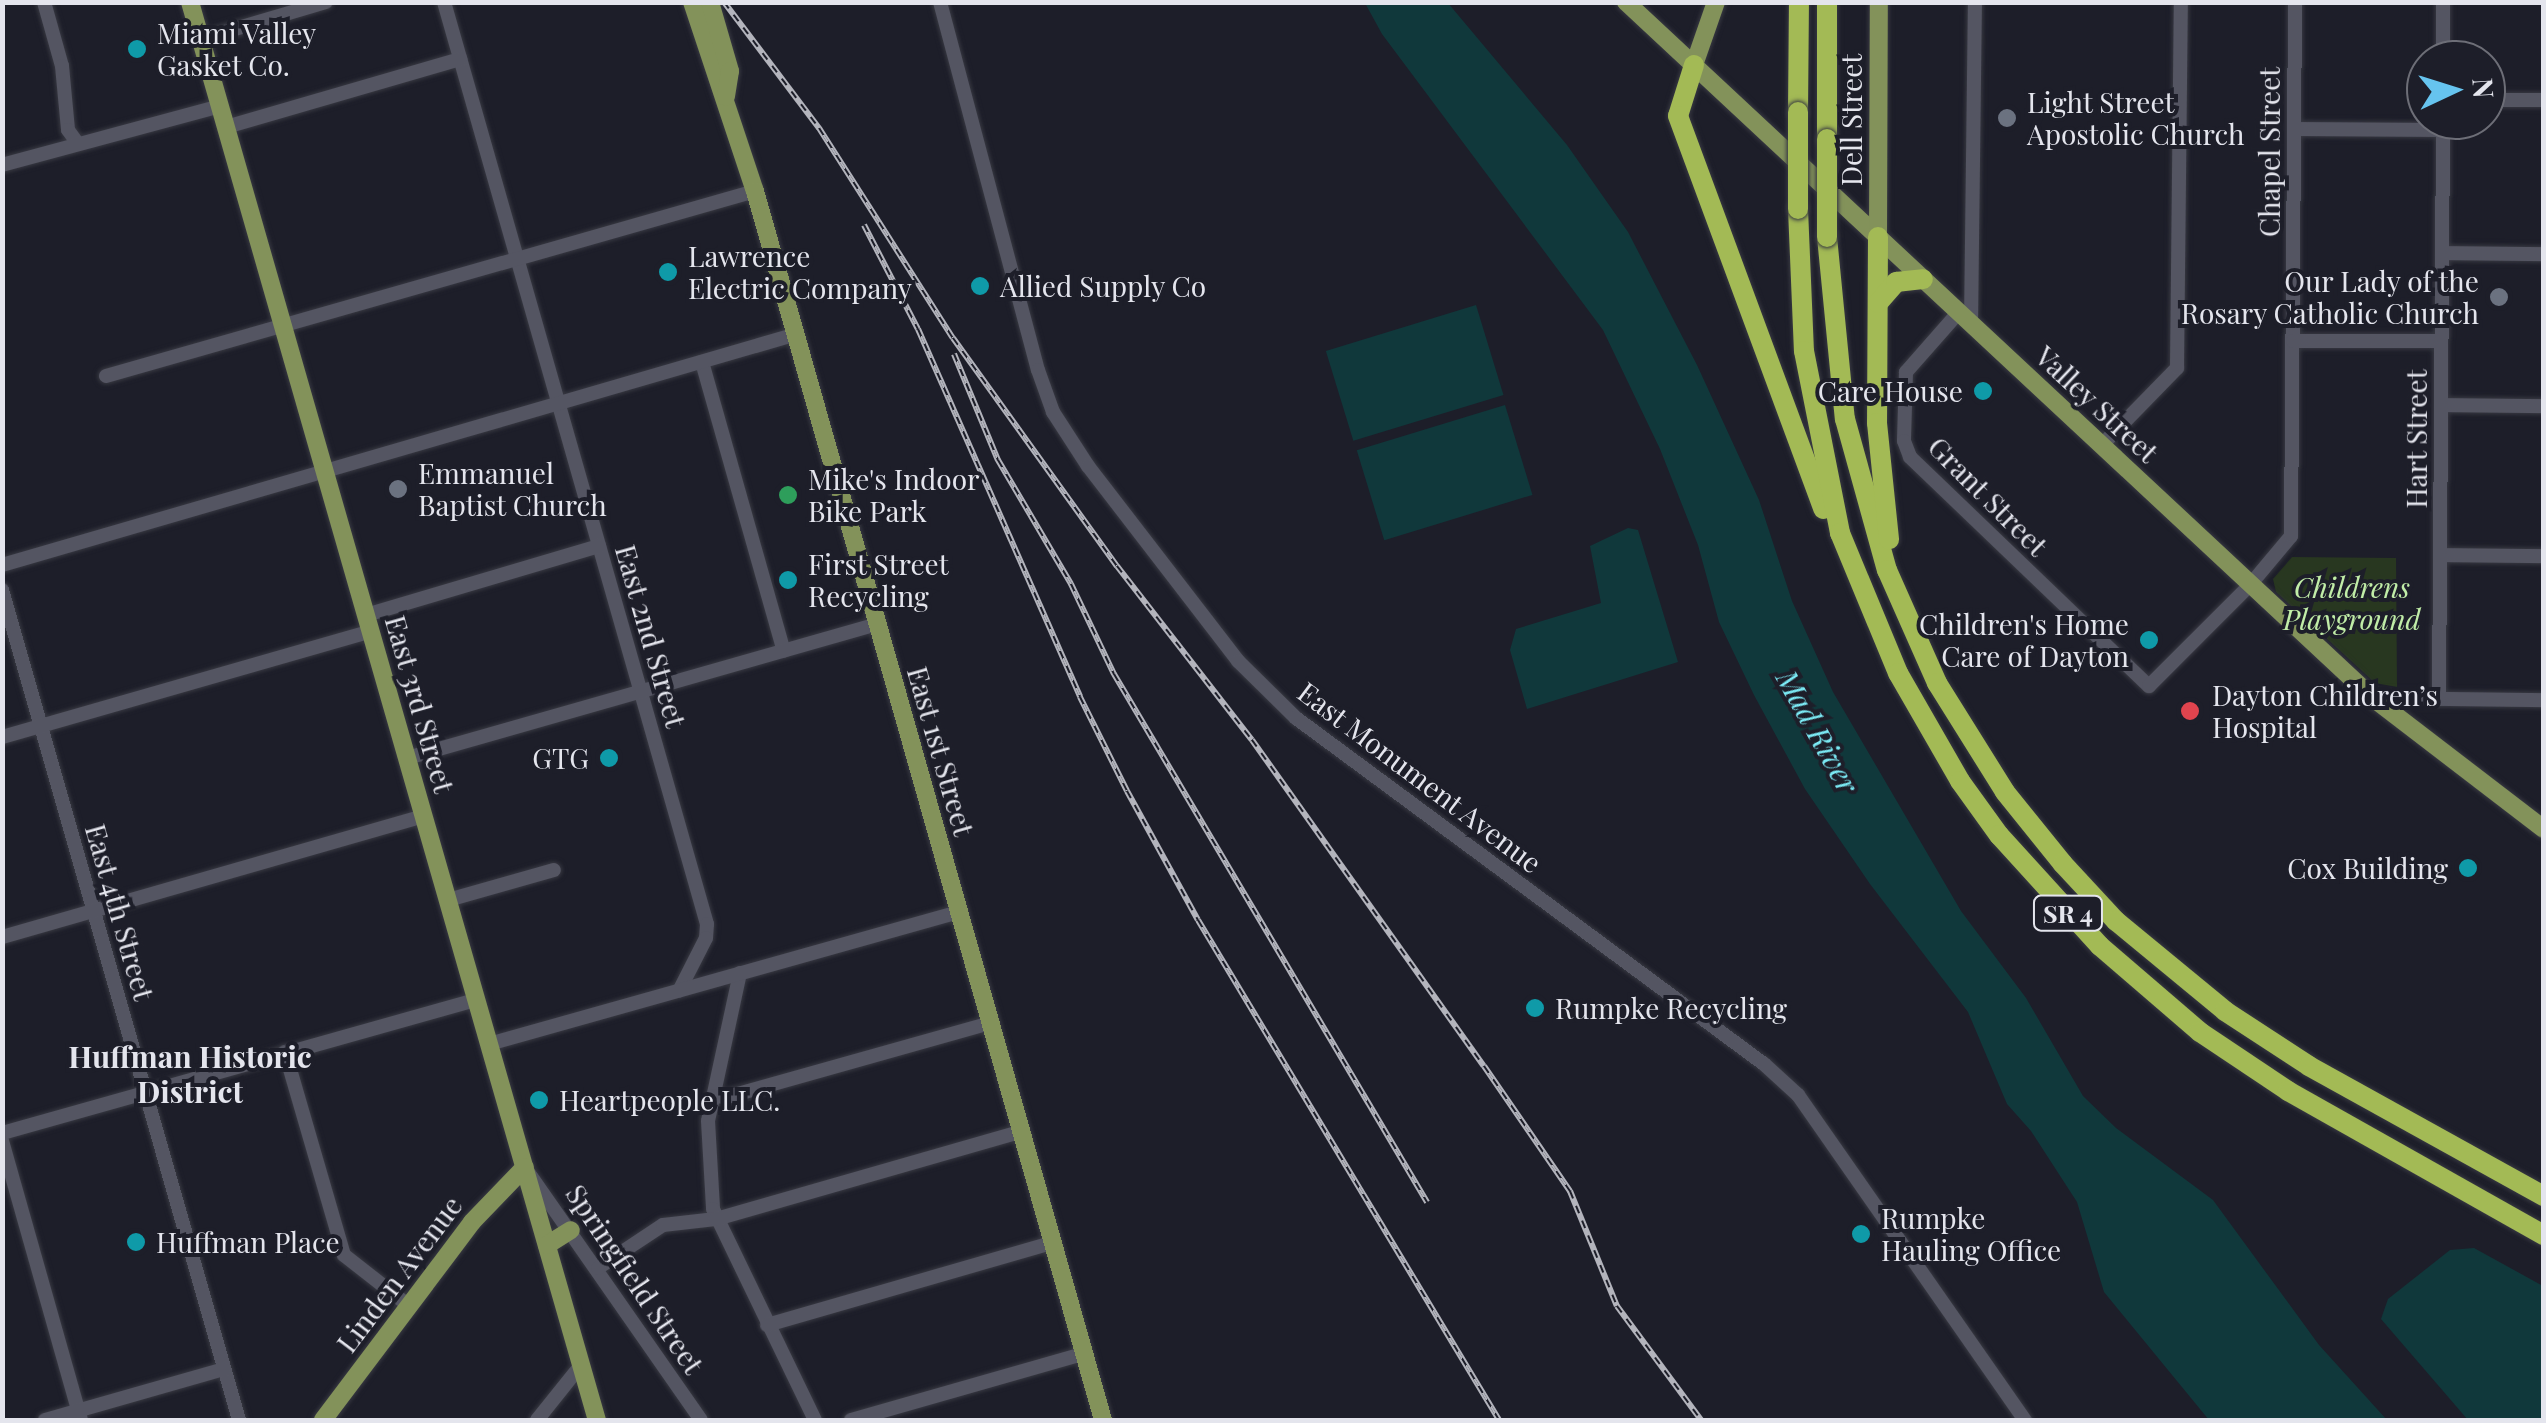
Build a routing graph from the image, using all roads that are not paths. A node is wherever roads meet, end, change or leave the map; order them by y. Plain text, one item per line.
1 (44, 2) edge
2 (190, 2) edge
3 (326, 2) edge
4 (444, 2) edge
5 (692, 2) edge
6 (710, 2) edge
7 (940, 2) edge
8 (1626, 2) edge
9 (1716, 2) edge
10 (1798, 2) edge
11 (1827, 2) edge
12 (1879, 2) edge
13 (1974, 2) edge
14 (2181, 2) edge
15 (2294, 2) edge
16 (2444, 2) edge
17 (201, 40) junction
18 (2443, 40) edge
19 (460, 60) junction
20 (1694, 65) junction
21 (726, 97) junction
22 (2506, 100) edge
23 (2544, 100) edge
24 (220, 106) junction
25 (2406, 126) edge
26 (226, 127) junction
27 (2294, 129) junction
28 (2442, 140) edge
29 (78, 144) junction
30 (2, 165) edge
31 (755, 191) junction
32 (1878, 237) junction
33 (2442, 252) junction
34 (2544, 254) edge
35 (517, 260) junction
36 (1923, 280) junction
37 (1878, 303) junction
38 (1964, 318) junction
39 (283, 326) junction
40 (793, 335) junction
41 (2293, 341) junction
42 (2441, 341) junction
43 (702, 362) junction
44 (106, 376) dead end
45 (558, 404) junction
46 (2441, 406) junction
47 (2544, 406) edge
48 (2101, 446) junction
49 (325, 472) junction
50 (1840, 532) junction
51 (599, 546) junction
52 (2440, 555) junction
53 (2544, 556) edge
54 (2, 565) edge
55 (2250, 585) junction
56 (2, 590) edge
57 (1896, 590) junction
58 (368, 623) junction
59 (876, 624) junction
60 (784, 651) junction
61 (2149, 686) joint
62 (641, 692) junction
63 (2373, 698) junction
64 (2439, 699) junction
65 (2544, 700) edge
66 (40, 726) junction
67 (2, 737) edge
68 (407, 758) junction
69 (424, 816) junction
70 (2542, 827) edge
71 (554, 870) dead end
72 (448, 900) junction
73 (94, 912) junction
74 (958, 912) junction
75 (2, 937) edge
76 (740, 974) junction
77 (679, 990) junction
78 (476, 1000) junction
79 (990, 1022) junction
80 (489, 1044) junction
81 (286, 1052) junction
82 (145, 1092) junction
83 (712, 1096) junction
84 (1020, 1132) junction
85 (2, 1133) edge
86 (2, 1141) edge
87 (525, 1167) junction
88 (2544, 1196) edge
89 (716, 1219) junction
90 (571, 1230) junction
91 (2544, 1235) edge
92 (1052, 1243) junction
93 (547, 1245) junction
94 (598, 1268) junction
95 (409, 1306) junction
96 (767, 1325) junction
97 (1084, 1354) junction
98 (582, 1365) junction
99 (224, 1369) junction
100 (80, 1416) edge
101 (44, 1420) edge
102 (239, 1420) edge
103 (323, 1420) edge
104 (537, 1420) edge
105 (598, 1420) edge
106 (701, 1420) edge
107 (815, 1420) edge
108 (850, 1420) edge
109 (1102, 1420) edge
110 (2025, 1420) edge

1 - 29 street
2 - 17 main road, East 3rd Street
3 - 17 street
4 - 19 street, East 2nd Street
5 - 21 main road, East 1st Street
6 - 21 main road, East 1st Street
7 - 110 street, East Monument Avenue
8 - 20 main road, Valley Street
9 - 20 main road
10 - 50 highway, SR 4, bridge
11 - 57 highway, SR 4, bridge
12 - 32 main road, Dell Street
13 - 38 street
14 - 48 street
15 - 27 street, Chapel Street
16 - 18 street
17 - 24 main road, East 3rd Street
19 - 26 street
19 - 35 street, East 2nd Street
20 - 32 main road, Valley Street
20 - 50 highway
21 - 31 main road, East 1st Street
22 - 23 street
24 - 26 main road, East 3rd Street
24 - 29 street
25 - 27 street
26 - 39 main road, East 3rd Street
27 - 41 street, Chapel Street
28 - 33 street, Hart Street
29 - 30 street
31 - 35 street
31 - 40 main road, East 1st Street
32 - 36 main road, Valley Street
32 - 37 highway
33 - 34 street
33 - 42 street, Hart Street
35 - 39 street
35 - 45 street, East 2nd Street
36 - 37 highway
36 - 38 main road, Valley Street
37 - 57 highway
38 - 48 main road, Valley Street
38 - 61 street, Grant Street
39 - 44 street
39 - 49 main road, East 3rd Street
40 - 43 street
40 - 59 main road, East 1st Street
41 - 42 street
41 - 55 street, Chapel Street
42 - 46 street, Hart Street
43 - 45 street
43 - 60 street
45 - 49 street
45 - 51 street, East 2nd Street
46 - 47 street
46 - 52 street, Hart Street
48 - 55 main road, Valley Street
49 - 54 street
49 - 58 main road, East 3rd Street
50 - 91 highway, SR 4
51 - 58 street
51 - 62 street, East 2nd Street
52 - 53 street
52 - 64 street, Hart Street
55 - 61 street, Chapel Street
55 - 63 main road, Valley Street
56 - 66 street, East 4th Street
57 - 88 highway, SR 4
58 - 66 street
58 - 68 main road, East 3rd Street
59 - 60 street
59 - 74 main road, East 1st Street
60 - 62 street
62 - 68 street
62 - 77 street, East 2nd Street
63 - 64 street
63 - 70 main road, Valley Street
64 - 65 street
66 - 67 street
66 - 73 street, East 4th Street
68 - 69 main road, East 3rd Street
69 - 72 main road, East 3rd Street
69 - 73 street
71 - 72 street
72 - 78 main road, East 3rd Street
73 - 75 street
73 - 82 street, East 4th Street
74 - 76 street
74 - 79 main road, East 1st Street
76 - 77 street
76 - 83 street
77 - 80 street
78 - 80 main road, East 3rd Street
78 - 81 street
79 - 83 street
79 - 84 main road, East 1st Street
80 - 87 main road, East 3rd Street
81 - 82 street
81 - 95 street
82 - 85 street
82 - 99 street, East 4th Street
83 - 89 street
84 - 89 street
84 - 92 main road, East 1st Street
86 - 100 street
87 - 90 street, Springfield Street
87 - 93 main road, East 3rd Street
87 - 95 main road, Linden Avenue
89 - 94 street
89 - 96 street
90 - 93 main road
90 - 94 street, Springfield Street
92 - 96 street
92 - 97 main road, East 1st Street
93 - 98 main road, East 3rd Street
94 - 106 street, Springfield Street
95 - 103 main road, Linden Avenue
96 - 107 street
97 - 108 street
97 - 109 main road, East 1st Street
98 - 104 street
98 - 105 main road, East 3rd Street
99 - 100 street
99 - 102 street, East 4th Street
100 - 101 street

